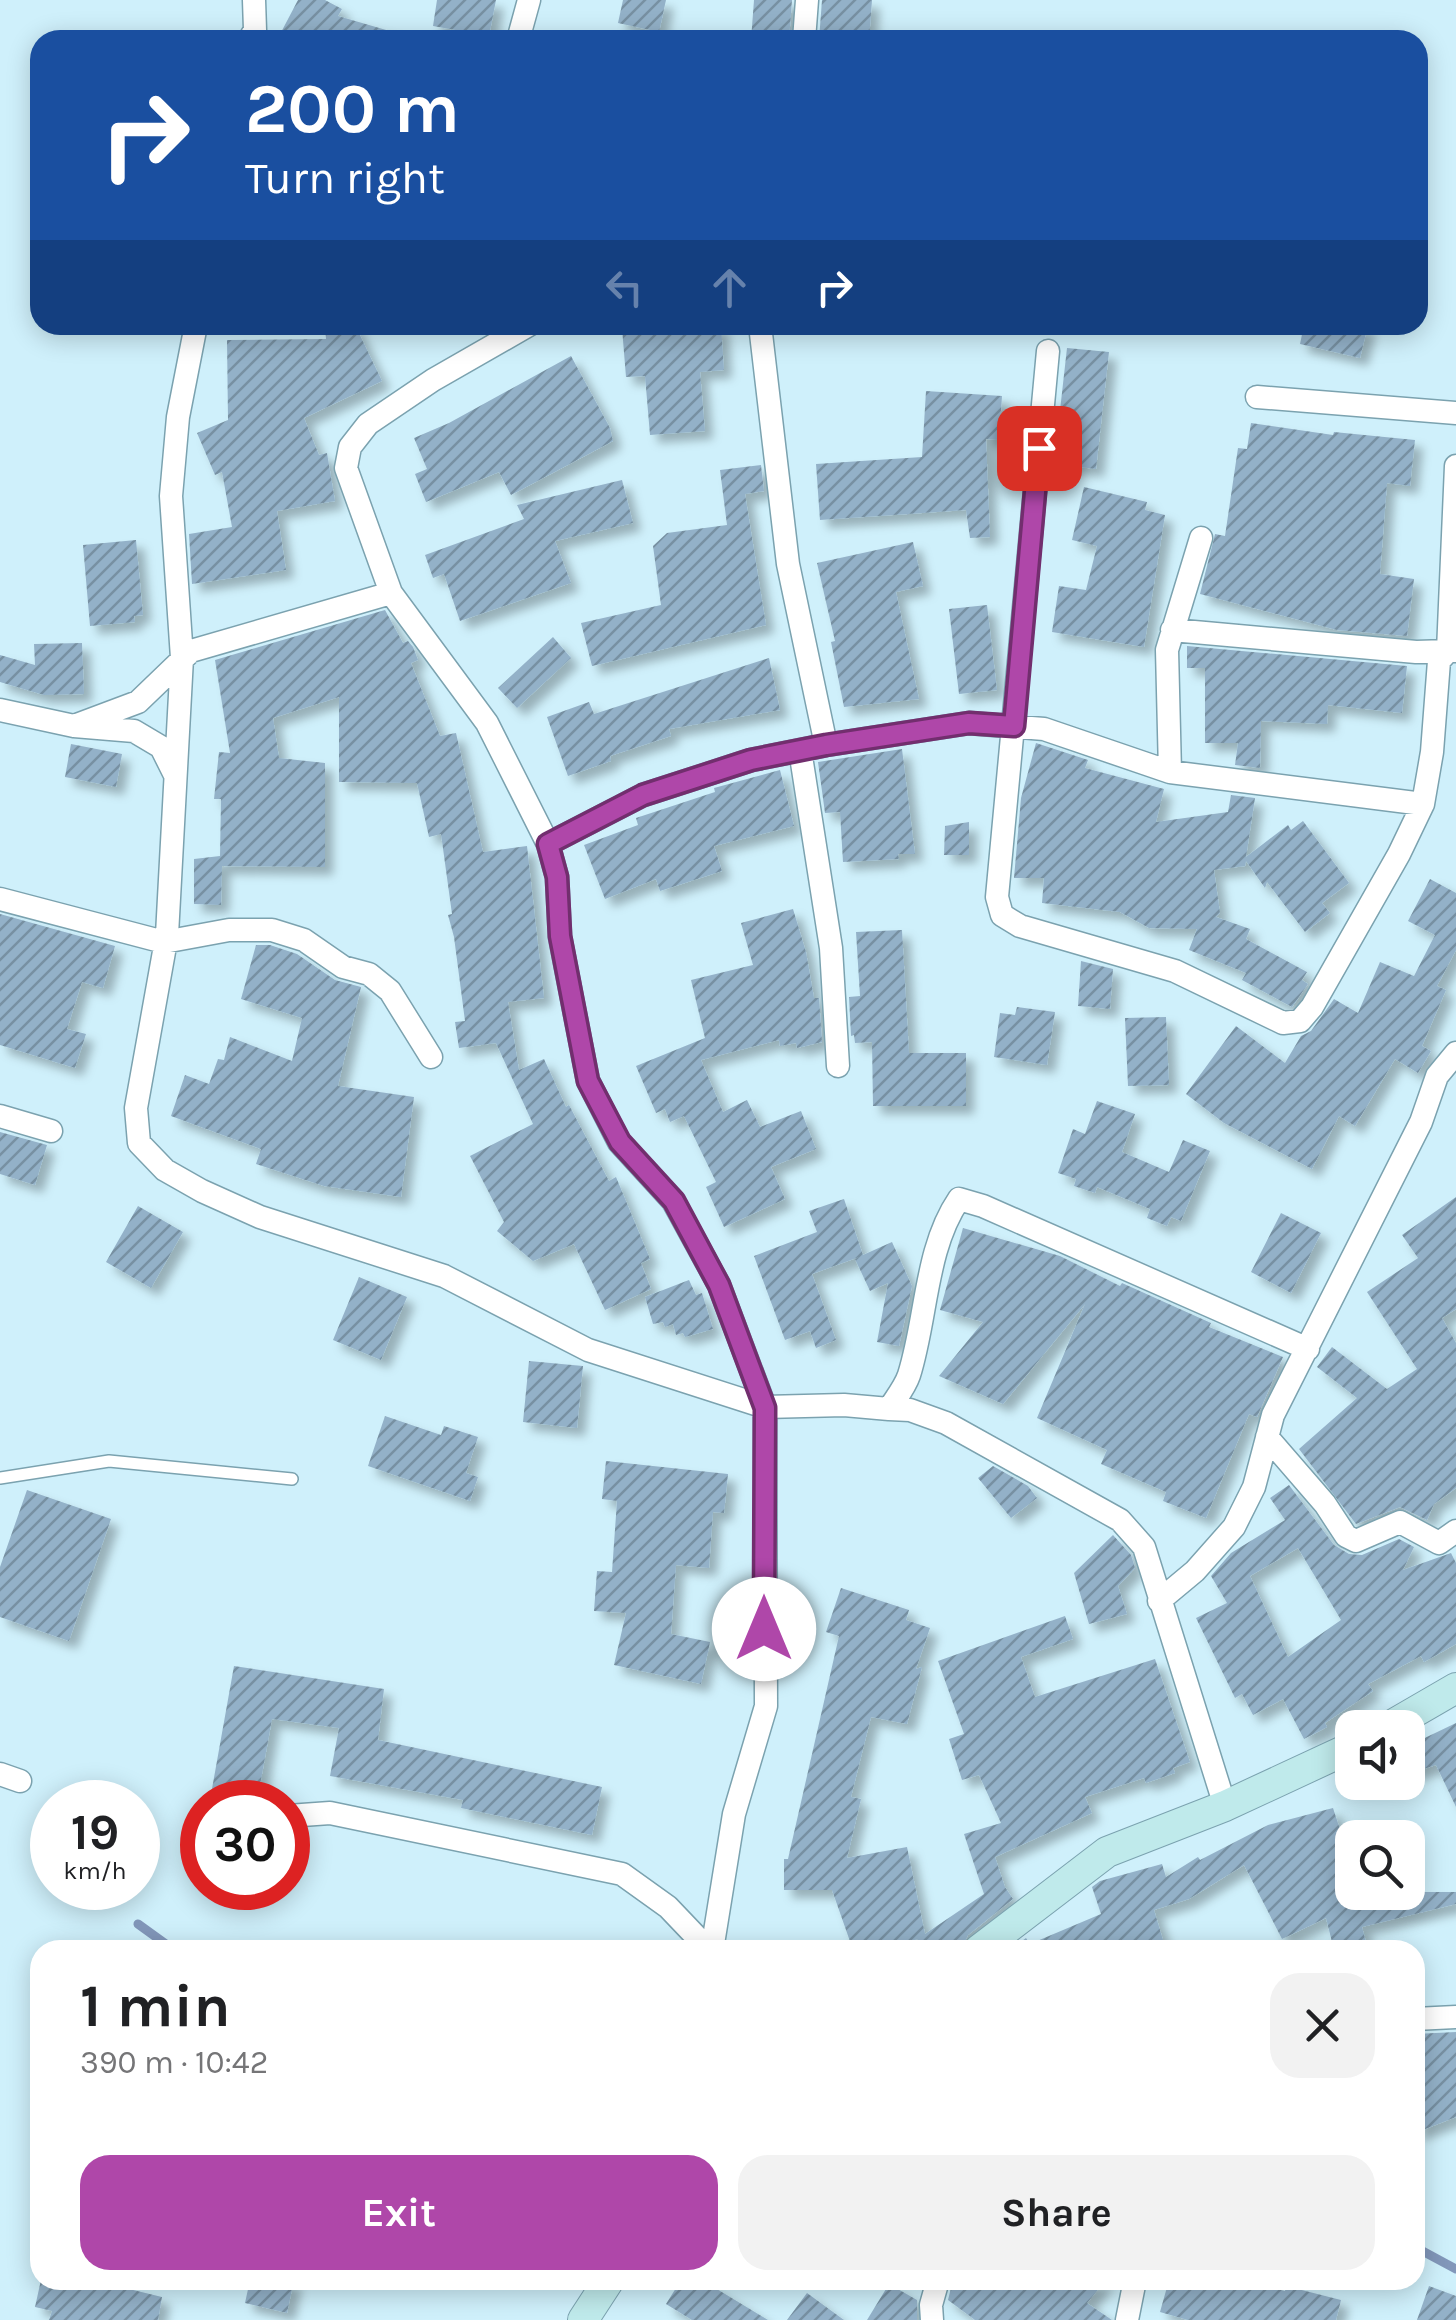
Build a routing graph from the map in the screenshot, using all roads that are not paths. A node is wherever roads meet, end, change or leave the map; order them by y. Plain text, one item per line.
1 (254, 0) edge
2 (529, 0) edge
3 (807, 0) edge
4 (255, 30) edge
5 (521, 30) edge
6 (805, 30) edge
7 (194, 335) edge
8 (511, 335) edge
9 (761, 335) edge
10 (1048, 351) dead end
11 (1257, 397) dead end
12 (1456, 414) edge
13 (1456, 466) edge
14 (1201, 538) dead end
15 (391, 592) junction
16 (1172, 630) junction
17 (1452, 651) edge
18 (182, 658) junction
19 (0, 710) edge
20 (74, 726) junction
21 (1014, 726) junction
22 (826, 745) junction
23 (800, 750) junction
24 (1170, 772) junction
25 (175, 775) junction
26 (1422, 804) junction
27 (548, 844) junction
28 (0, 899) edge
29 (164, 942) junction
30 (1456, 1053) edge
31 (432, 1057) dead end
32 (838, 1066) dead end
33 (0, 1116) edge
34 (51, 1132) dead end
35 (1308, 1350) junction
36 (765, 1408) junction
37 (889, 1410) junction
38 (1267, 1438) junction
39 (0, 1478) edge
40 (292, 1479) dead end
41 (1456, 1531) edge
42 (1159, 1602) junction
43 (1456, 1688) edge
44 (1418, 1710) edge
45 (1335, 1755) edge
46 (1224, 1806) junction
47 (310, 1814) edge
48 (701, 1940) edge
49 (713, 1940) edge
50 (992, 1940) edge
51 (1456, 2016) edge
52 (1425, 2019) edge
53 (602, 2290) edge
54 (936, 2290) edge
55 (1132, 2290) edge
56 (583, 2320) edge
57 (932, 2320) edge
58 (1127, 2320) edge

1 - 4 street
2 - 5 street
3 - 6 street
7 - 18 street
8 - 15 street
9 - 22 street
10 - 21 street
11 - 12 street
13 - 17 street
14 - 16 street
15 - 18 street
15 - 27 street
16 - 17 street
16 - 24 street
17 - 26 street
18 - 20 street
18 - 25 street
19 - 20 street
20 - 25 street
21 - 22 street
21 - 24 street
21 - 26 street
22 - 23 street
23 - 27 street
23 - 32 street
24 - 26 street
25 - 29 street
27 - 36 street
28 - 29 street
29 - 31 street
29 - 36 street
30 - 35 street
33 - 34 street
35 - 37 street
35 - 38 street
36 - 37 street
36 - 49 street
37 - 42 street
38 - 41 street
38 - 42 street
39 - 40 lane
42 - 46 street
43 - 44 main road
45 - 46 main road
46 - 50 main road
47 - 48 street
51 - 52 street
53 - 56 main road
54 - 57 street
55 - 58 street

